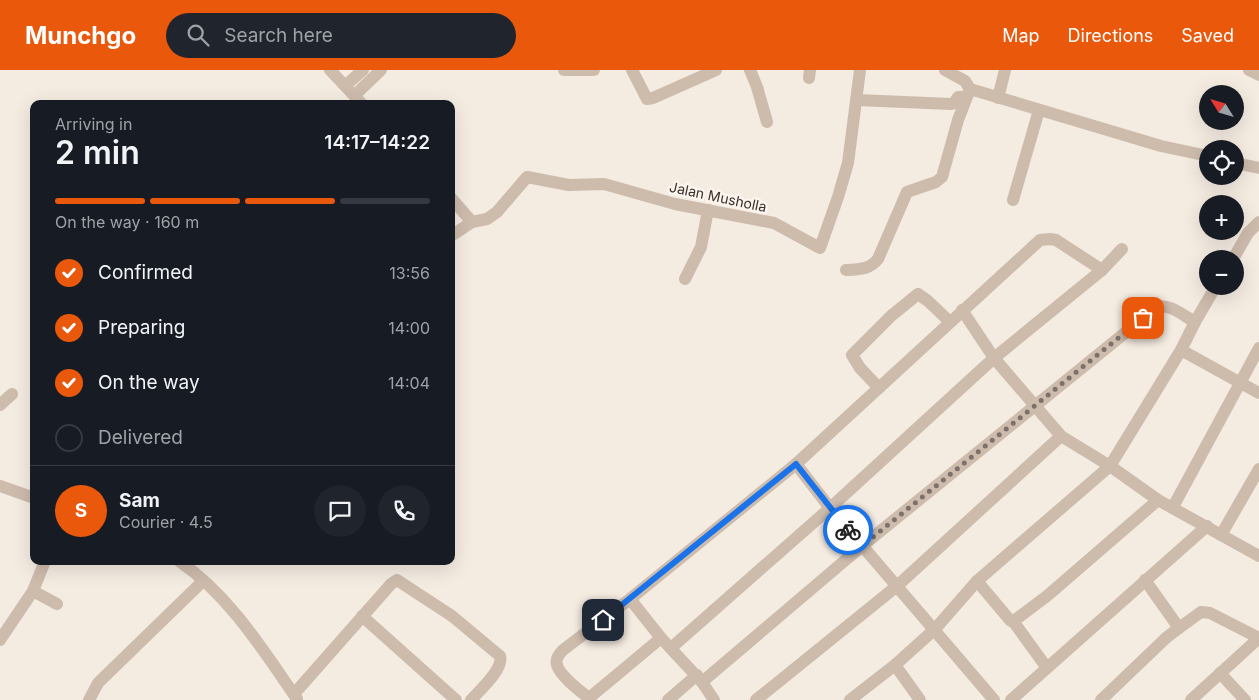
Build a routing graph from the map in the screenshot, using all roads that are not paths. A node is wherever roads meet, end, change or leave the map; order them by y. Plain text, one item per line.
1 (330, 70) edge
2 (363, 70) edge
3 (381, 70) edge
4 (564, 70) edge
5 (594, 70) edge
6 (632, 70) edge
7 (716, 70) edge
8 (750, 70) edge
9 (860, 70) edge
10 (945, 70) edge
11 (1004, 70) edge
12 (1249, 70) edge
13 (1259, 75) edge
14 (346, 85) junction
15 (968, 93) junction
16 (998, 98) junction
17 (359, 99) edge
18 (857, 100) junction
19 (1039, 110) junction
20 (767, 122) dead end
21 (1199, 154) edge
22 (1244, 165) edge
23 (1259, 168) edge
24 (1013, 200) dead end
25 (455, 203) edge
26 (708, 210) junction
27 (472, 222) junction
28 (1259, 222) edge
29 (455, 233) edge
30 (1122, 249) dead end
31 (1238, 250) edge
32 (846, 270) dead end
33 (1102, 270) junction
34 (685, 280) dead end
35 (1211, 295) edge
36 (962, 310) junction
37 (950, 322) junction
38 (1195, 322) junction
39 (1259, 348) edge
40 (1180, 350) junction
41 (994, 358) junction
42 (1239, 382) junction
43 (879, 388) junction
44 (1259, 393) edge
45 (12, 394) dead end
46 (0, 404) edge
47 (1036, 405) junction
48 (1061, 436) junction
49 (796, 464) junction
50 (1110, 466) junction
51 (1259, 469) edge
52 (0, 486) edge
53 (30, 497) edge
54 (1158, 500) junction
55 (1173, 507) junction
56 (830, 508) junction
57 (1207, 526) junction
58 (1220, 535) junction
59 (862, 546) junction
60 (1259, 556) edge
61 (43, 565) edge
62 (184, 565) edge
63 (1145, 580) junction
64 (978, 581) junction
65 (204, 582) junction
66 (897, 586) junction
67 (33, 591) junction
68 (630, 599) junction
69 (57, 604) dead end
70 (362, 616) junction
71 (1013, 621) junction
72 (1178, 628) junction
73 (935, 629) junction
74 (662, 638) junction
75 (1259, 638) edge
76 (0, 640) edge
77 (672, 648) junction
78 (895, 665) junction
79 (1047, 668) junction
80 (1220, 673) junction
81 (700, 679) junction
82 (296, 697) edge
83 (89, 700) edge
84 (456, 700) edge
85 (471, 700) edge
86 (668, 700) edge
87 (714, 700) edge
88 (756, 700) edge
89 (850, 700) edge
90 (920, 700) edge
91 (994, 700) edge
92 (1011, 700) edge
93 (1101, 700) edge
94 (1191, 700) edge
95 (1245, 700) edge

1 - 14 street
2 - 14 street
3 - 17 street
4 - 5 street
6 - 7 street
8 - 20 street
9 - 18 street
10 - 15 street
11 - 16 street
12 - 13 street
14 - 17 street
15 - 16 street
15 - 18 street
15 - 32 street
16 - 19 street
18 - 26 street, Jalan Musholla
19 - 21 street
19 - 24 street
22 - 23 street
25 - 27 street
26 - 27 street, Jalan Musholla
26 - 34 street
27 - 29 street
28 - 31 street
30 - 33 street
33 - 36 street
33 - 41 street
35 - 38 street
36 - 37 street
36 - 41 street
37 - 43 street
37 - 43 street
38 - 40 street
38 - 47 street
39 - 42 street
40 - 42 street
40 - 50 street
41 - 47 street
41 - 56 street
42 - 44 street
42 - 55 street
43 - 49 street
45 - 46 street
47 - 48 street
47 - 59 street
48 - 50 street
48 - 66 street
49 - 56 street
49 - 68 street
50 - 54 street
50 - 64 street
51 - 58 street
52 - 53 street
54 - 55 street
54 - 71 street
55 - 57 street
56 - 59 street
56 - 77 street
57 - 58 street
57 - 63 street
58 - 60 street
59 - 66 street
59 - 81 street
61 - 67 street
62 - 65 street
63 - 72 street
63 - 79 street
64 - 71 street
64 - 73 street
65 - 82 street
65 - 83 street
66 - 73 street
66 - 88 street
67 - 69 street
67 - 76 street
68 - 74 street
68 - 74 street
70 - 82 street
70 - 84 street
70 - 85 street
71 - 79 street
72 - 75 street
72 - 93 street
73 - 78 street
73 - 91 street
74 - 77 street
75 - 80 street
77 - 81 street
78 - 89 street
78 - 90 street
79 - 92 street
80 - 94 street
80 - 95 street
81 - 86 street
81 - 87 street

